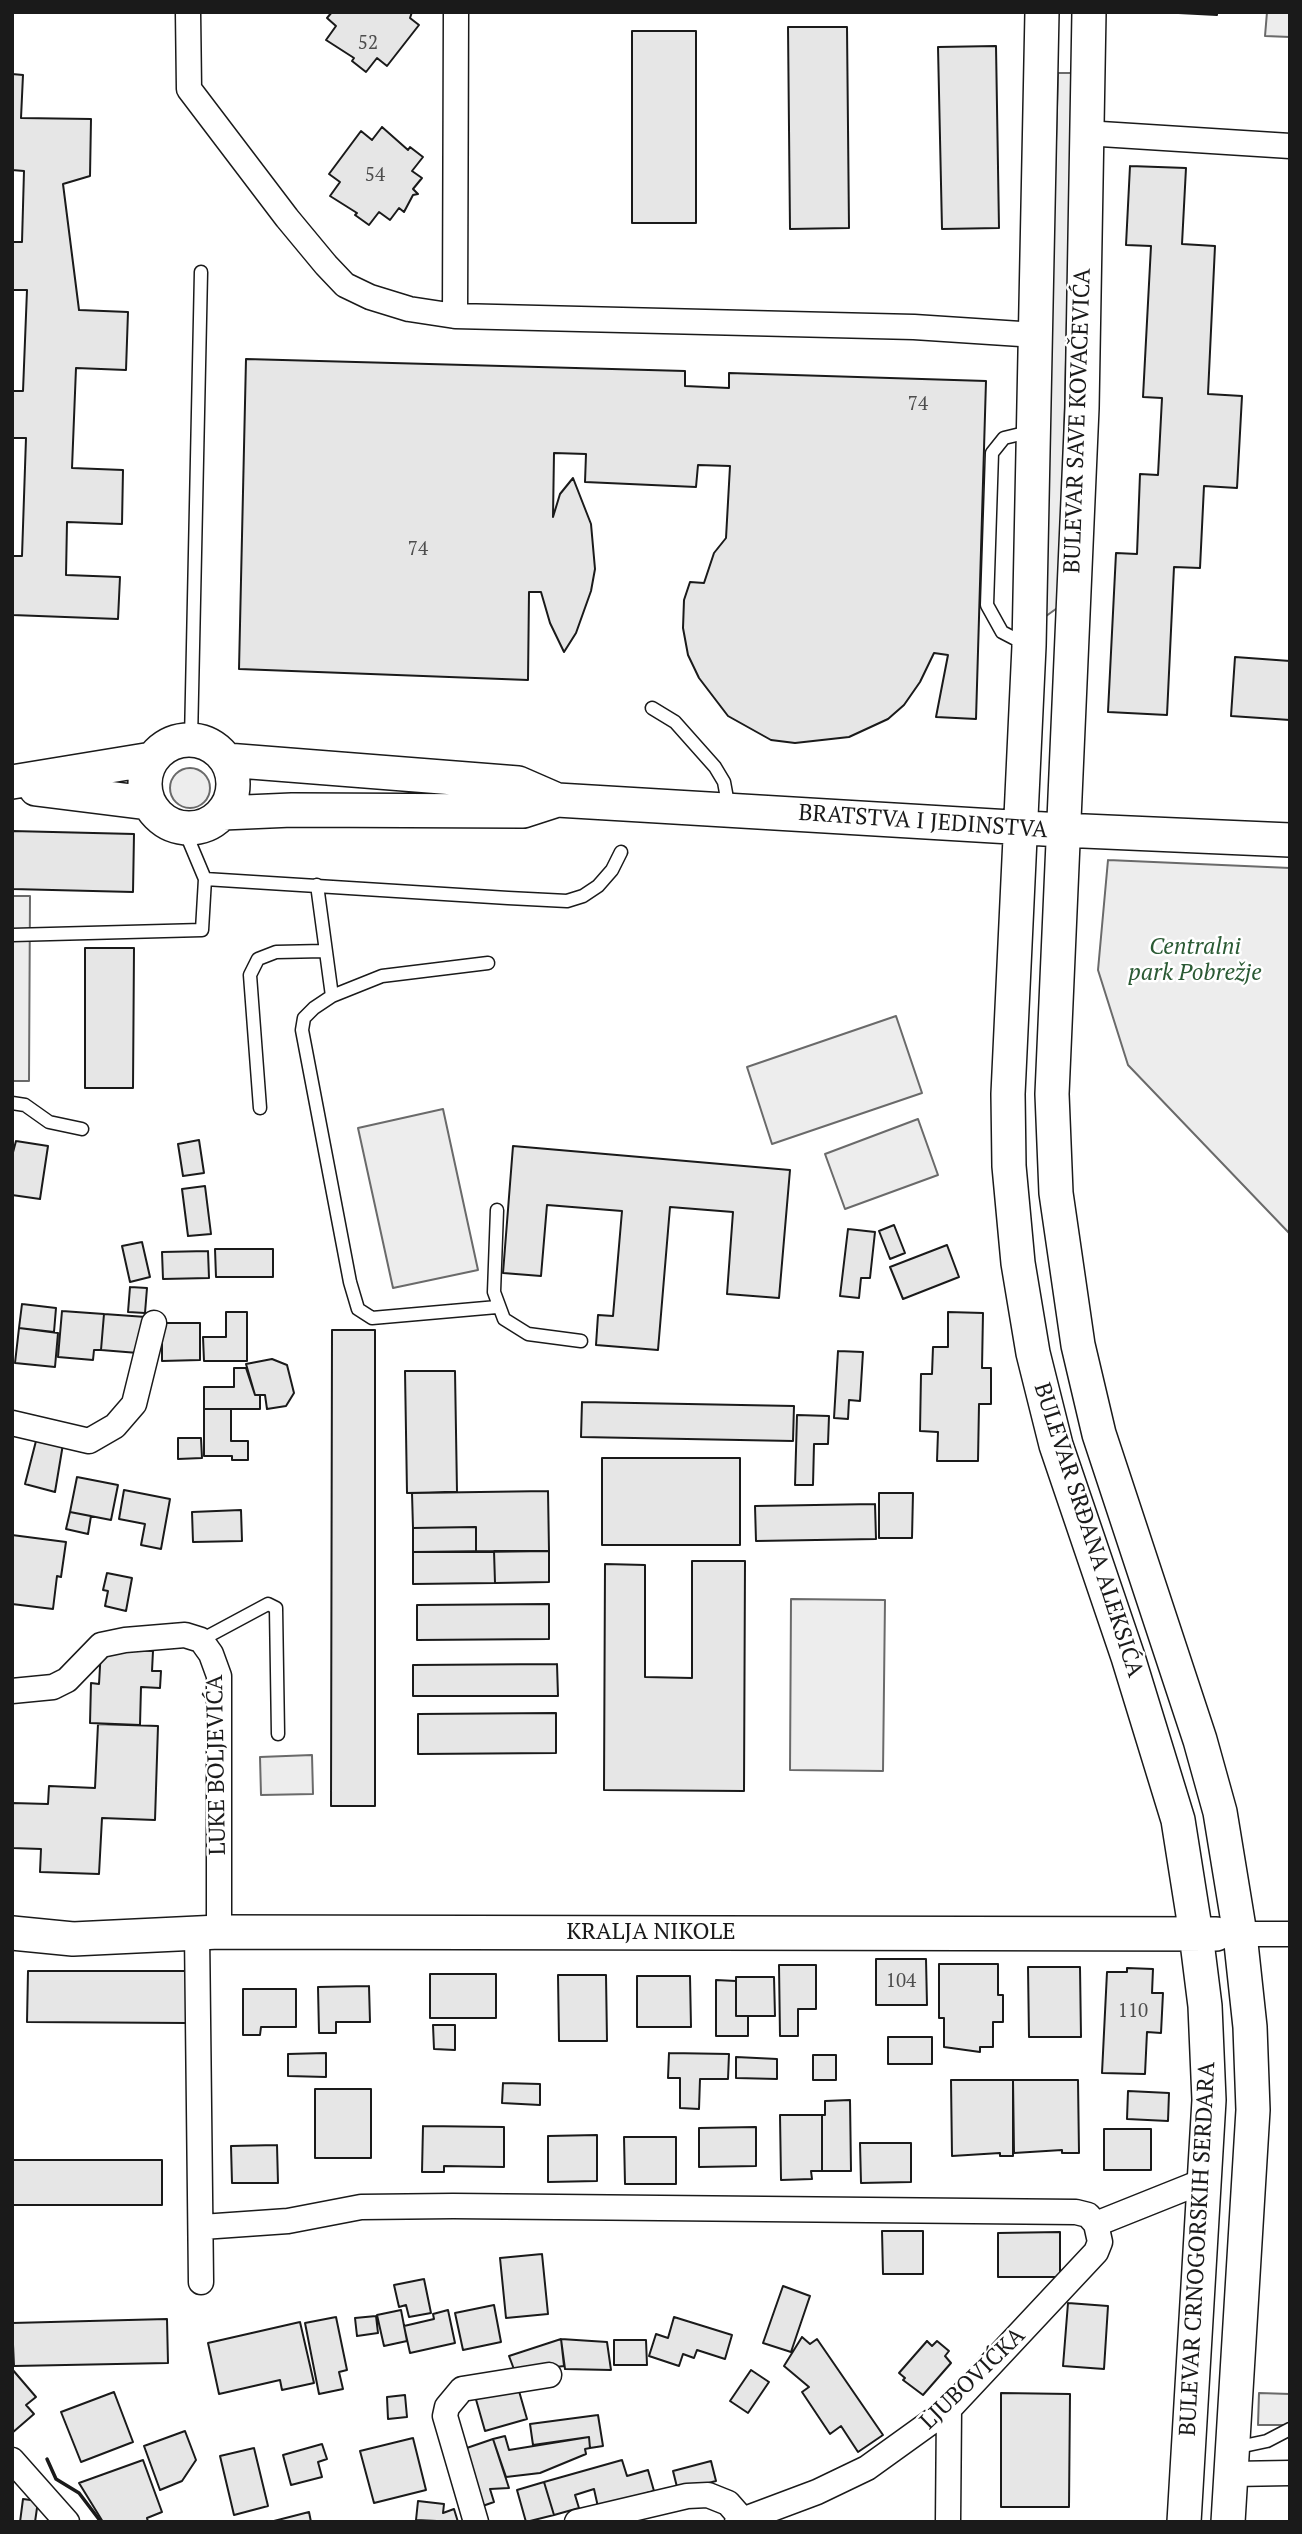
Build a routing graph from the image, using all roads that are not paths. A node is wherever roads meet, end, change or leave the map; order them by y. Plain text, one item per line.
1 (188, 12) edge
2 (456, 12) edge
3 (1042, 12) edge
4 (1089, 12) edge
5 (1085, 133) junction
6 (1290, 146) edge
7 (201, 272) dead end
8 (455, 316) junction
9 (1035, 335) junction
10 (652, 708) dead end
11 (191, 740) junction
12 (152, 759) junction
13 (226, 761) junction
14 (12, 784) edge
15 (566, 801) junction
16 (148, 803) junction
17 (729, 809) junction
18 (223, 813) junction
19 (1022, 828) junction
20 (184, 829) junction
21 (1061, 830) junction
22 (1290, 840) edge
23 (621, 852) dead end
24 (205, 878) junction
25 (317, 886) junction
26 (12, 935) edge
27 (324, 951) junction
28 (488, 963) dead end
29 (332, 996) junction
30 (12, 1102) edge
31 (260, 1108) dead end
32 (82, 1129) dead end
33 (497, 1210) dead end
34 (497, 1307) junction
35 (155, 1323) dead end
36 (581, 1341) dead end
37 (12, 1423) edge
38 (201, 1640) junction
39 (12, 1691) edge
40 (278, 1734) dead end
41 (208, 1932) junction
42 (12, 1933) edge
43 (1196, 1934) junction
44 (1240, 1934) junction
45 (1290, 1934) edge
46 (1206, 2180) junction
47 (1086, 2218) junction
48 (202, 2227) junction
49 (201, 2281) dead end
50 (549, 2375) dead end
51 (949, 2409) junction
52 (1290, 2429) edge
53 (12, 2460) edge
54 (1233, 2461) junction
55 (1290, 2473) edge
56 (740, 2521) edge
57 (68, 2522) edge
58 (476, 2522) edge
59 (578, 2522) edge
60 (948, 2522) edge
61 (1184, 2522) edge
62 (1228, 2522) edge

1 - 8 street
2 - 8 street
3 - 9 main road, BULEVAR SAVE KOVAČEVIĆA
4 - 5 main road, BULEVAR SAVE KOVAČEVIĆA
5 - 6 street
5 - 21 main road, BULEVAR SAVE KOVAČEVIĆA
7 - 11 lane
8 - 9 street
9 - 19 main road, BULEVAR SAVE KOVAČEVIĆA
10 - 17 lane
11 - 12 main road
11 - 13 main road
12 - 14 main road
12 - 16 main road
13 - 15 main road, BRATSTVA I JEDINSTVA
13 - 18 main road
14 - 16 main road
15 - 17 main road, BRATSTVA I JEDINSTVA
15 - 18 main road, BRATSTVA I JEDINSTVA
16 - 20 main road
17 - 19 main road, BRATSTVA I JEDINSTVA
18 - 20 main road
19 - 21 main road, BRATSTVA I JEDINSTVA
19 - 43 main road, BULEVAR SRĐANA ALEKSIĆA
20 - 24 lane
21 - 22 main road, BRATSTVA I JEDINSTVA
21 - 44 main road, BULEVAR SRĐANA ALEKSIĆA
23 - 25 lane
24 - 25 lane
24 - 26 lane
25 - 27 lane
27 - 29 lane
27 - 31 lane
28 - 29 lane
29 - 34 lane
30 - 32 lane
33 - 34 lane
34 - 36 lane
35 - 37 street
38 - 39 street
38 - 40 lane
38 - 41 street, LUKE BOLJEVIĆA
41 - 42 main road, KRALJA NIKOLE
41 - 43 main road, KRALJA NIKOLE
41 - 48 street, LUKE BOLJEVIĆA
43 - 44 main road, KRALJA NIKOLE
43 - 46 main road, BULEVAR CRNOGORSKIH SERDARA
44 - 45 street, KRALJA NIKOLE
44 - 54 main road, BULEVAR CRNOGORSKIH SERDARA
46 - 47 street
46 - 61 main road, BULEVAR CRNOGORSKIH SERDARA
47 - 48 street
47 - 51 street, LJUBOVIĆKA
48 - 49 street, LUKE BOLJEVIĆA
50 - 58 street
51 - 56 street, LJUBOVIĆKA
51 - 60 street
52 - 54 lane
53 - 57 street
54 - 55 street
54 - 62 main road, BULEVAR CRNOGORSKIH SERDARA
56 - 59 street, LJUBOVIĆKA

